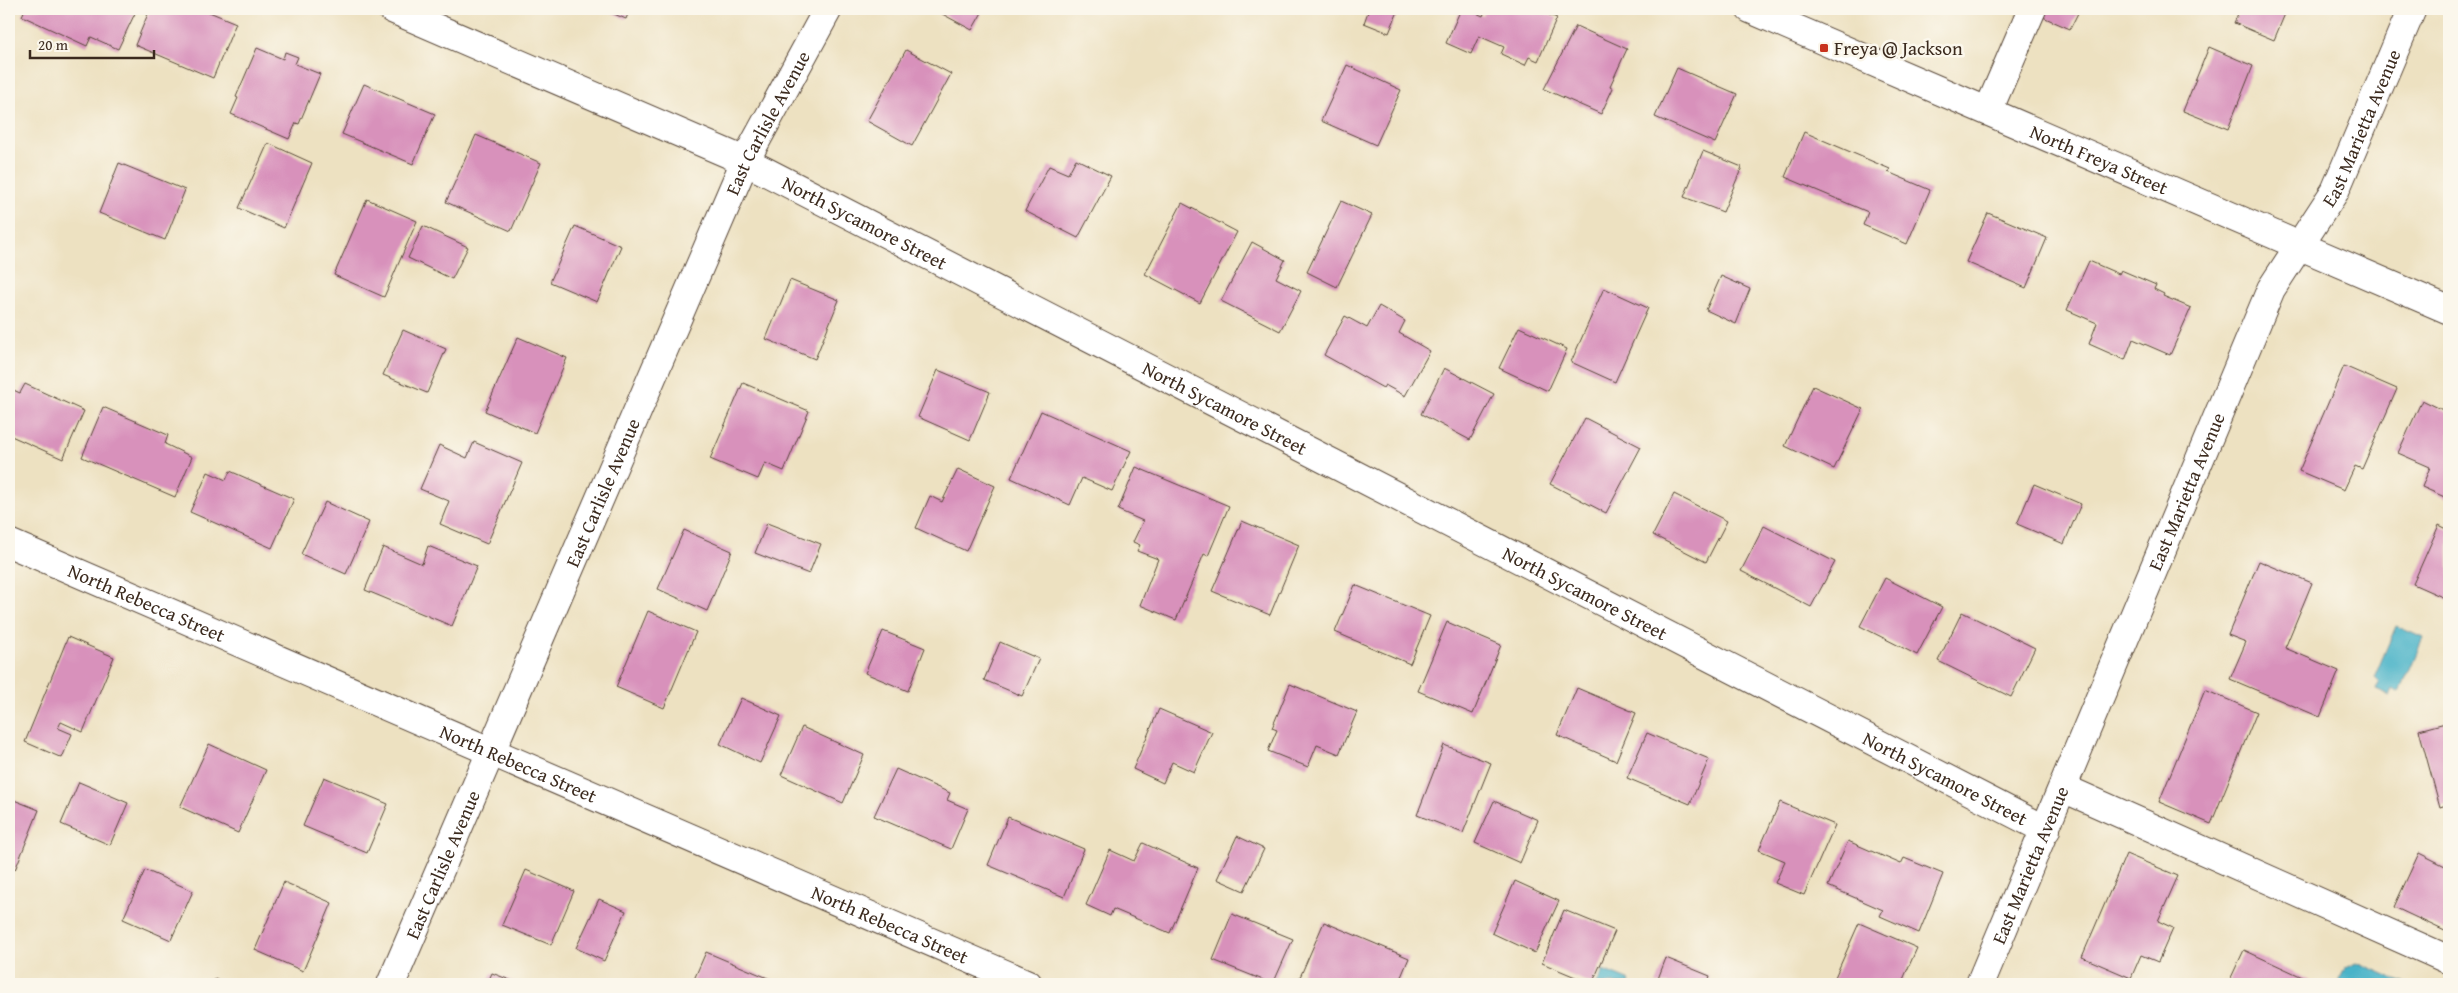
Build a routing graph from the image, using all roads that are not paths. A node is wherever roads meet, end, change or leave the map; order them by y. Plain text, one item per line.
1 (392, 9) edge
2 (828, 9) edge
3 (1750, 9) edge
4 (2032, 9) edge
5 (2412, 9) edge
6 (1988, 111) junction
7 (744, 160) junction
8 (2300, 246) junction
9 (2449, 310) edge
10 (9, 543) edge
11 (490, 752) junction
12 (2063, 788) junction
13 (2046, 830) junction
14 (2449, 960) edge
15 (391, 984) edge
16 (1028, 984) edge
17 (1980, 984) edge

1 - 7 street, North Sycamore Street
2 - 7 street, East Carlisle Avenue
3 - 6 street, North Freya Street
4 - 6 street
5 - 8 street, East Marietta Avenue
6 - 8 street, North Freya Street
7 - 11 street, East Carlisle Avenue
7 - 13 street, North Sycamore Street
8 - 9 street, North Freya Street
8 - 12 street, East Marietta Avenue
10 - 11 street, North Rebecca Street
11 - 15 street, East Carlisle Avenue
11 - 16 street, North Rebecca Street
12 - 13 street, East Marietta Avenue
12 - 14 street
13 - 17 street, East Marietta Avenue

